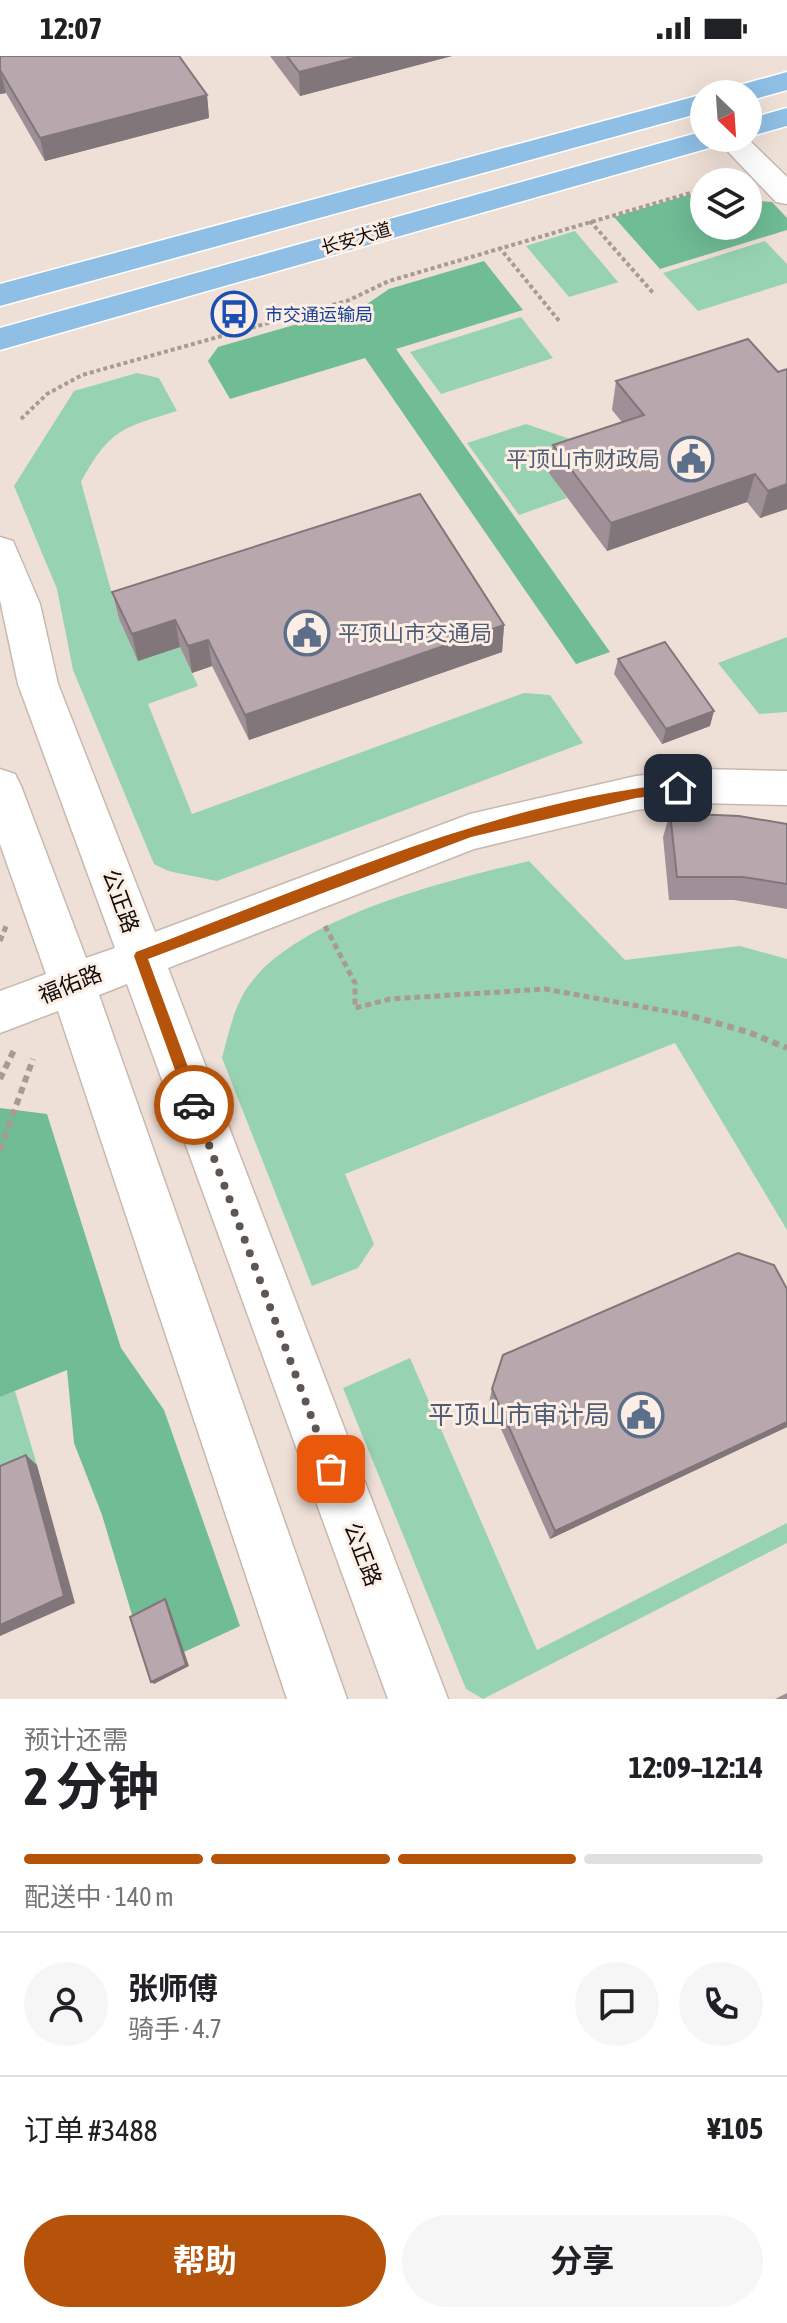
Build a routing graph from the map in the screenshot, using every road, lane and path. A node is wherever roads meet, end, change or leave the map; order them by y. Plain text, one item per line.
1 (787, 81) edge
2 (762, 88) edge
3 (690, 107) edge
4 (787, 117) edge
5 (762, 124) edge
6 (690, 144) edge
7 (744, 152) edge
8 (690, 193) edge
9 (787, 195) edge
10 (590, 221) junction
11 (499, 247) junction
12 (654, 294) dead end
13 (0, 295) edge
14 (560, 322) dead end
15 (0, 339) edge
16 (21, 419) dead end
17 (0, 551) edge
18 (0, 786) edge
19 (787, 788) edge
20 (306, 893) junction
21 (141, 956) junction
22 (71, 984) junction
23 (8, 1028) edge
24 (787, 1048) edge
25 (33, 1059) dead end
26 (0, 1079) edge
27 (0, 1150) edge
28 (317, 1699) edge
29 (418, 1699) edge

1 - 2 main road
3 - 13 main road, 长安大道
4 - 5 main road
6 - 15 main road, 长安大道
7 - 9 main road
8 - 10 path
10 - 11 path
10 - 12 path
11 - 14 path
11 - 16 path
17 - 21 main road, 公正路
18 - 22 main road
19 - 20 main road, 福佑路
20 - 21 main road, 福佑路
20 - 24 path
21 - 22 main road, 福佑路
21 - 29 main road, 公正路
22 - 23 main road, 福佑路
22 - 28 main road
23 - 26 path
25 - 27 path

